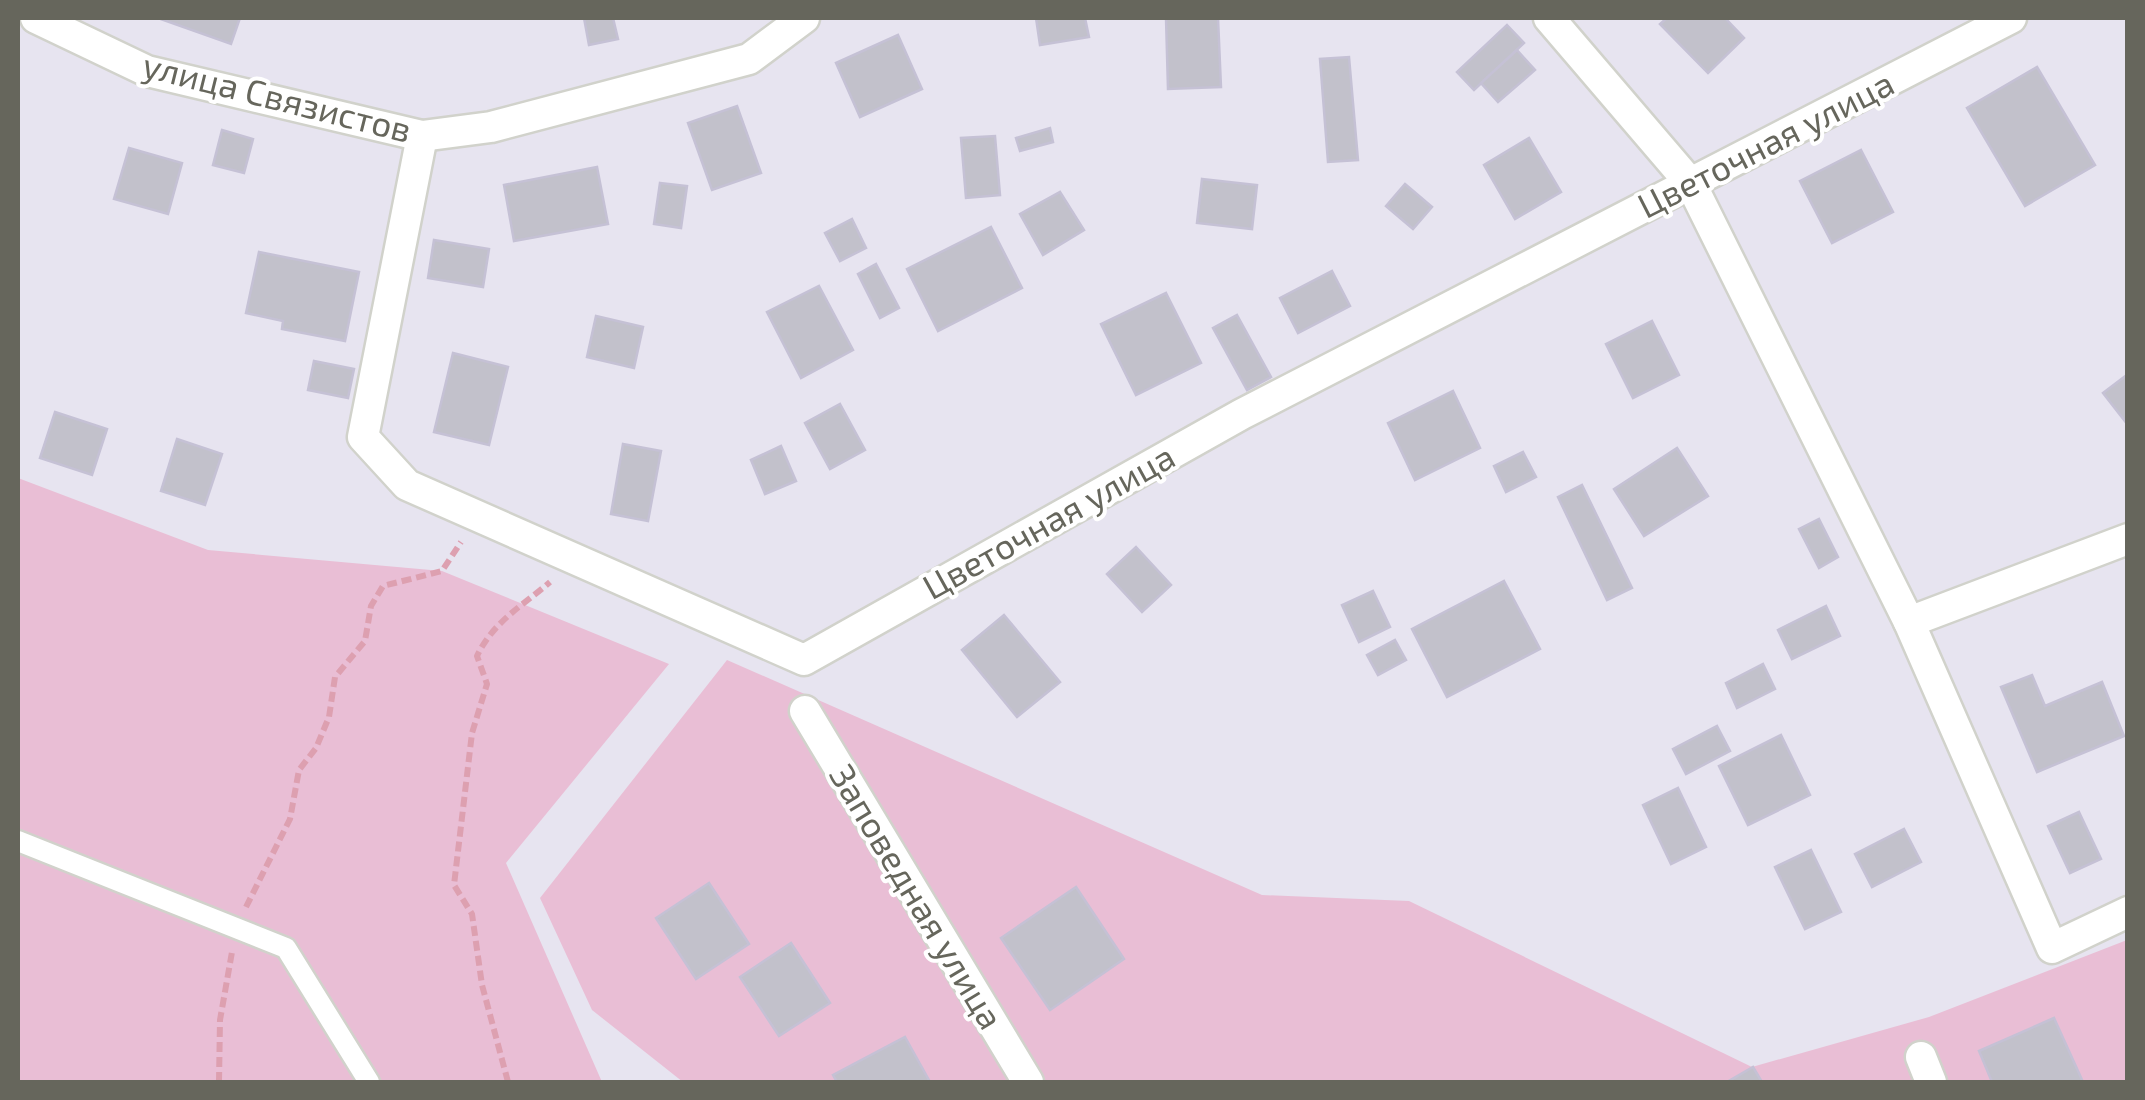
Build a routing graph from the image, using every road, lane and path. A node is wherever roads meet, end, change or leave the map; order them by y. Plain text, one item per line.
1 (36, 18) edge
2 (804, 18) edge
3 (1549, 18) edge
4 (2011, 18) edge
5 (422, 136) junction
6 (1690, 184) junction
7 (473, 513) junction
8 (2128, 540) edge
9 (566, 553) junction
10 (1909, 622) junction
11 (804, 711) dead end
12 (18, 841) edge
13 (2128, 912) edge
14 (240, 920) dead end
15 (234, 940) dead end
16 (219, 1082) edge
17 (369, 1082) edge
18 (508, 1082) edge
19 (1028, 1082) edge

1 - 5 street, улица Связистов
2 - 5 street, улица Связистов
3 - 6 street
4 - 6 street, Цветочная улица
5 - 7 street, Цветочная улица
6 - 9 street, Цветочная улица
6 - 10 street
7 - 9 street, Цветочная улица
7 - 14 path
8 - 10 street
9 - 18 path
10 - 13 street
11 - 19 street, Заповедная улица
12 - 17 lane
15 - 16 path

